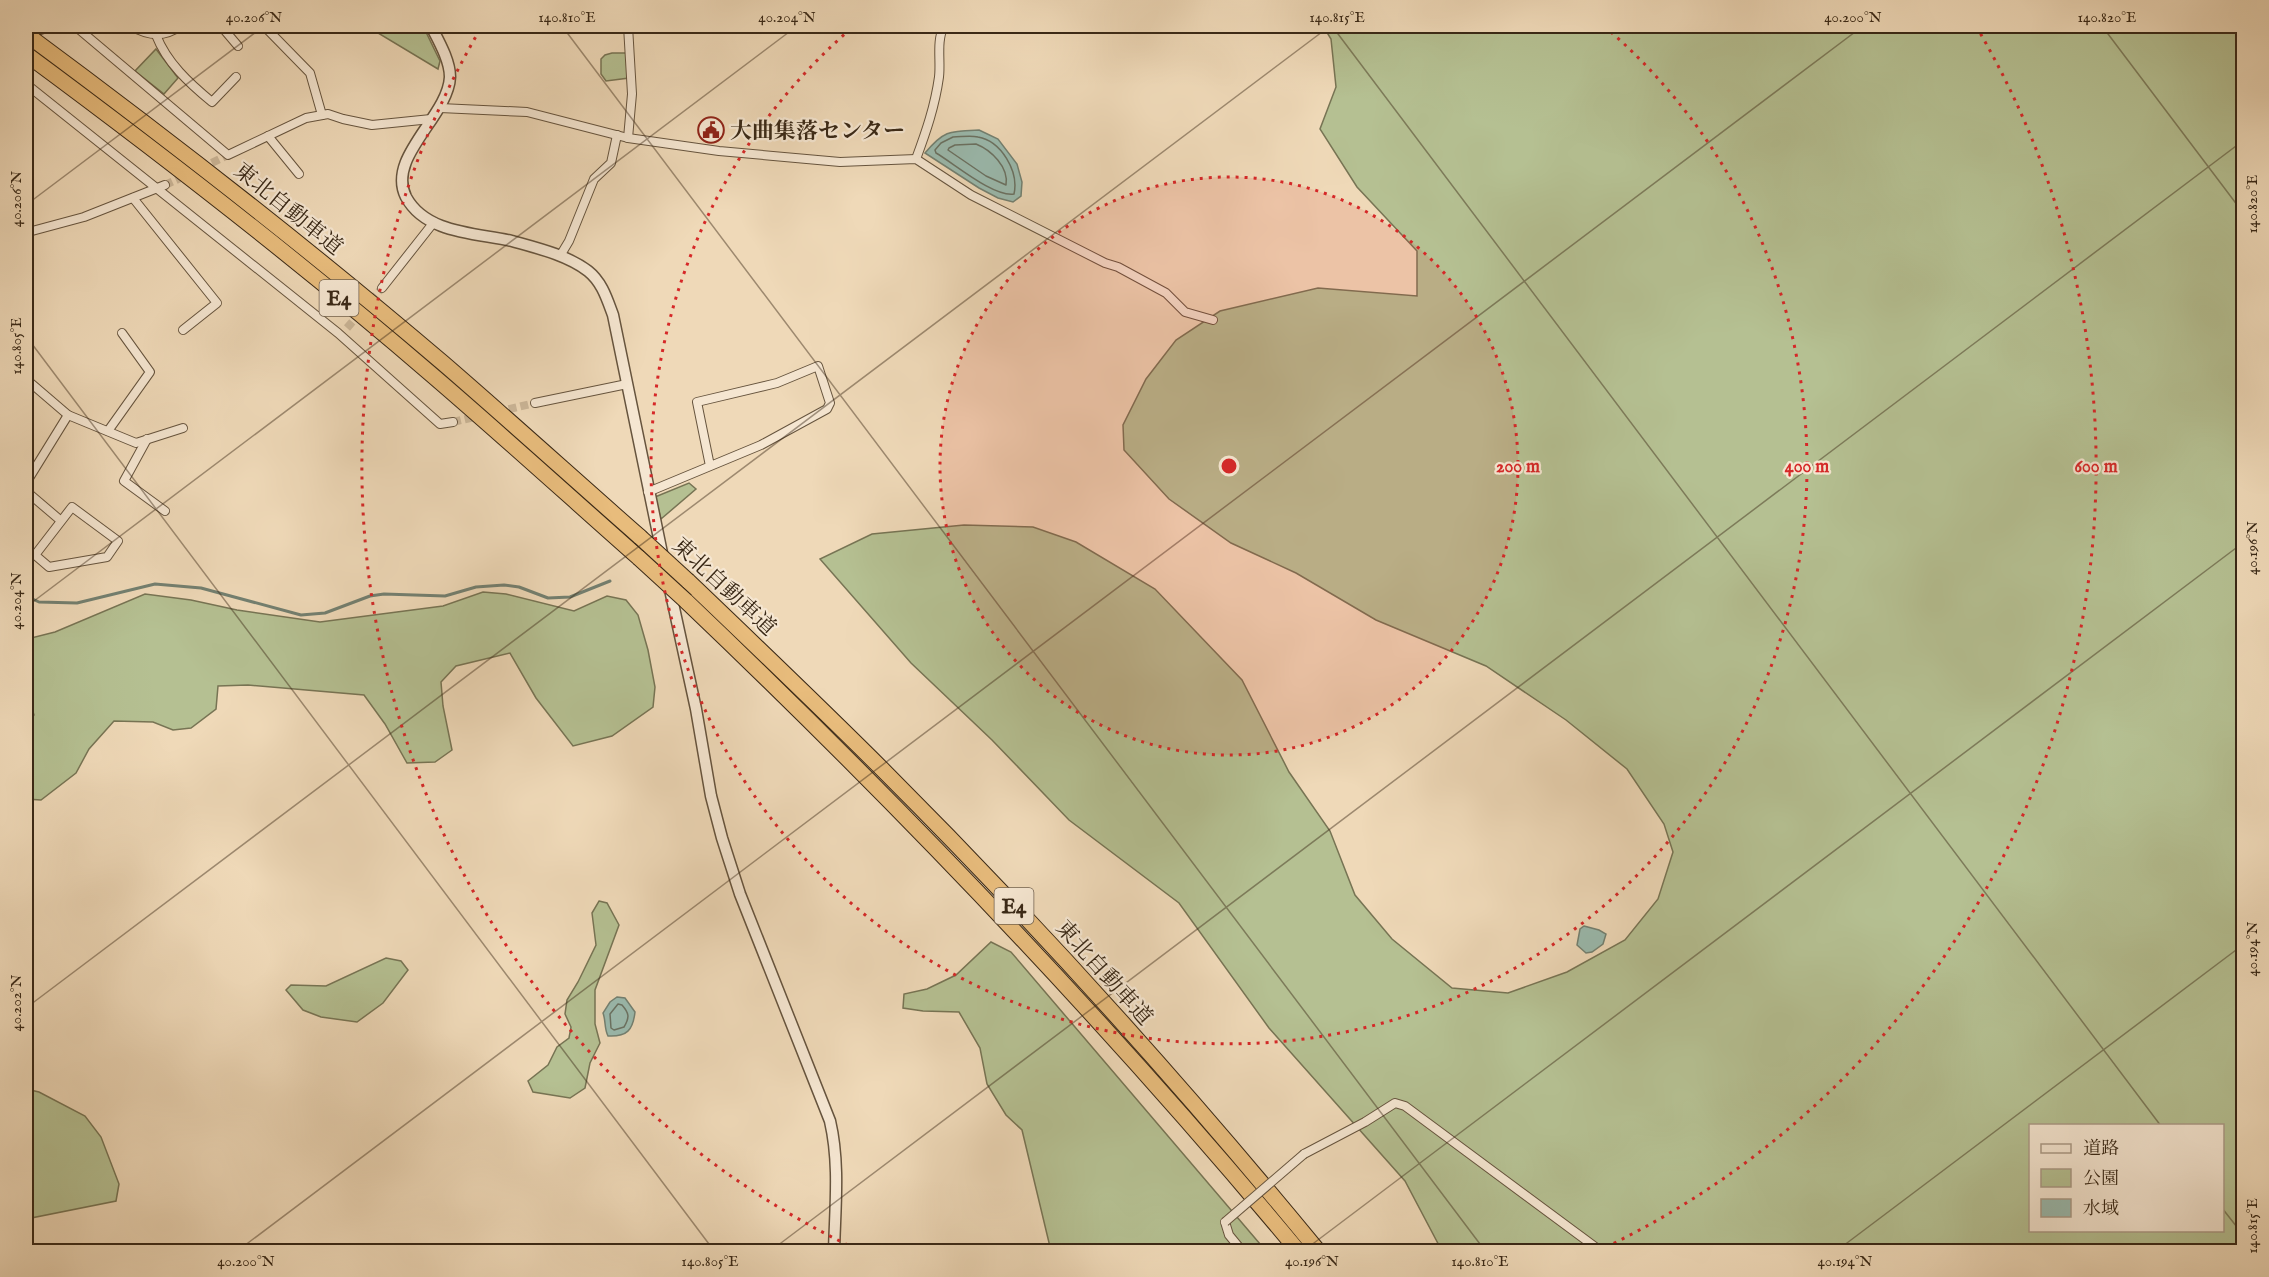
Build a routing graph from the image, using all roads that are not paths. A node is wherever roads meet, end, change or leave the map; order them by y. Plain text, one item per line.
1 (75, 26) edge
2 (131, 26) edge
3 (180, 26) edge
4 (220, 26) edge
5 (264, 26) edge
6 (431, 26) edge
7 (628, 26) edge
8 (944, 26) edge
9 (36, 32) edge
10 (156, 35) junction
11 (238, 46) dead end
12 (26, 54) edge
13 (236, 77) dead end
14 (26, 84) edge
15 (440, 108) junction
16 (322, 115) junction
17 (431, 119) junction
18 (617, 135) junction
19 (268, 136) junction
20 (628, 138) junction
21 (916, 159) junction
22 (299, 174) dead end
23 (165, 185) tunnel mouth
24 (155, 189) junction
25 (133, 198) junction
26 (434, 222) junction
27 (26, 236) edge
28 (560, 256) junction
29 (382, 288) tunnel mouth
30 (1213, 320) dead end
31 (347, 328) tunnel mouth
32 (183, 330) dead end
33 (122, 333) dead end
34 (338, 333) junction
35 (26, 379) edge
36 (627, 384) junction
37 (535, 403) tunnel mouth
38 (68, 415) junction
39 (453, 422) tunnel mouth
40 (183, 428) dead end
41 (108, 431) junction
42 (147, 439) junction
43 (710, 466) junction
44 (26, 483) edge
45 (26, 491) edge
46 (648, 492) junction
47 (165, 512) dead end
48 (60, 520) junction
49 (834, 1251) edge
50 (1243, 1251) edge
51 (1299, 1251) edge
52 (1319, 1251) edge
53 (1602, 1251) edge

1 - 19 street
2 - 10 street
3 - 10 street
4 - 11 street
5 - 16 street
6 - 15 street
7 - 20 street
8 - 21 street
9 - 52 highway, 東北自動車道 / E4, bridge
10 - 13 street
12 - 51 highway, 東北自動車道 / E4, bridge
14 - 24 street
15 - 17 street
15 - 18 street
16 - 17 street
16 - 19 street
17 - 26 street
18 - 20 street
18 - 28 street
19 - 22 street
20 - 21 street
21 - 30 street
23 - 24 street
24 - 25 street
24 - 34 street
25 - 27 street
25 - 32 street
26 - 28 street
26 - 29 street
28 - 36 street
31 - 34 street
33 - 41 street
34 - 39 street
35 - 38 street
36 - 37 street
36 - 46 street
38 - 41 street
38 - 44 street
40 - 42 street
41 - 42 street
42 - 47 street
43 - 43 street
43 - 46 street
45 - 48 street
46 - 49 street
48 - 48 street
50 - 53 street, bridge

